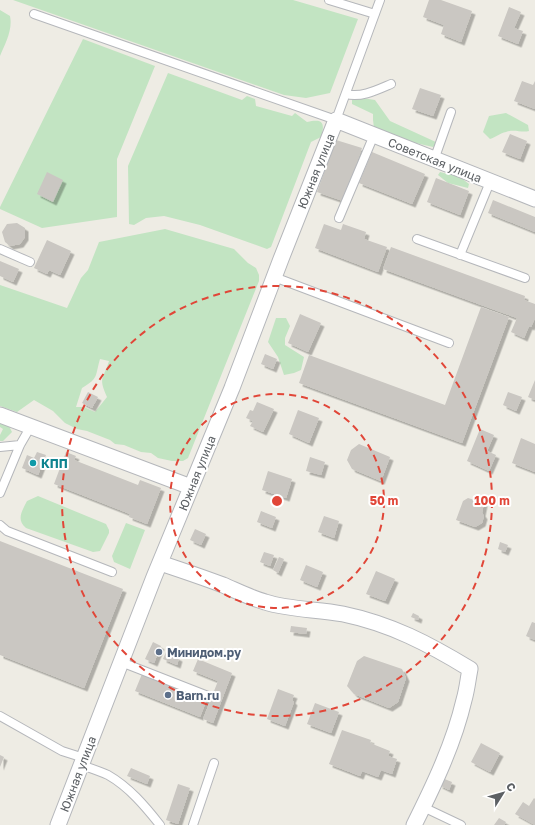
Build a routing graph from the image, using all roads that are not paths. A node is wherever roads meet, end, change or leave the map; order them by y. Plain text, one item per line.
1 (328, 0) edge
2 (380, 0) edge
3 (34, 14) dead end
4 (375, 14) junction
5 (392, 84) dead end
6 (346, 94) junction
7 (451, 112) dead end
8 (336, 120) junction
9 (374, 136) junction
10 (434, 160) junction
11 (490, 182) junction
12 (535, 199) edge
13 (339, 218) dead end
14 (417, 239) dead end
15 (0, 249) edge
16 (460, 255) junction
17 (30, 262) dead end
18 (274, 277) junction
19 (525, 278) dead end
20 (449, 343) dead end
21 (0, 415) edge
22 (30, 426) junction
23 (20, 445) junction
24 (0, 447) edge
25 (191, 487) junction
26 (0, 493) edge
27 (0, 525) edge
28 (160, 563) junction
29 (112, 572) dead end
30 (120, 662) junction
31 (208, 696) dead end
32 (0, 716) edge
33 (82, 761) junction
34 (214, 763) dead end
35 (423, 807) junction
36 (58, 825) edge
37 (160, 825) edge
38 (192, 825) edge
39 (414, 825) edge
40 (461, 825) edge

1 - 4 lane
2 - 4 lane
3 - 8 lane
4 - 6 lane
5 - 6 lane
6 - 8 lane
7 - 10 lane
8 - 9 street, Советская улица
8 - 18 street, Южная улица
9 - 10 street, Советская улица
9 - 13 lane
10 - 11 street, Советская улица
11 - 12 street, Советская улица
11 - 16 lane
14 - 16 lane
15 - 17 lane
16 - 19 lane
18 - 20 lane
18 - 25 street, Южная улица
21 - 22 street
22 - 23 lane
22 - 25 street
23 - 24 lane
23 - 26 lane
25 - 28 street, Южная улица
27 - 29 lane
28 - 30 street, Южная улица
28 - 35 street
30 - 31 lane
30 - 33 street, Южная улица
32 - 33 lane
33 - 36 street, Южная улица
33 - 37 lane
34 - 38 lane
35 - 39 street
35 - 40 lane

